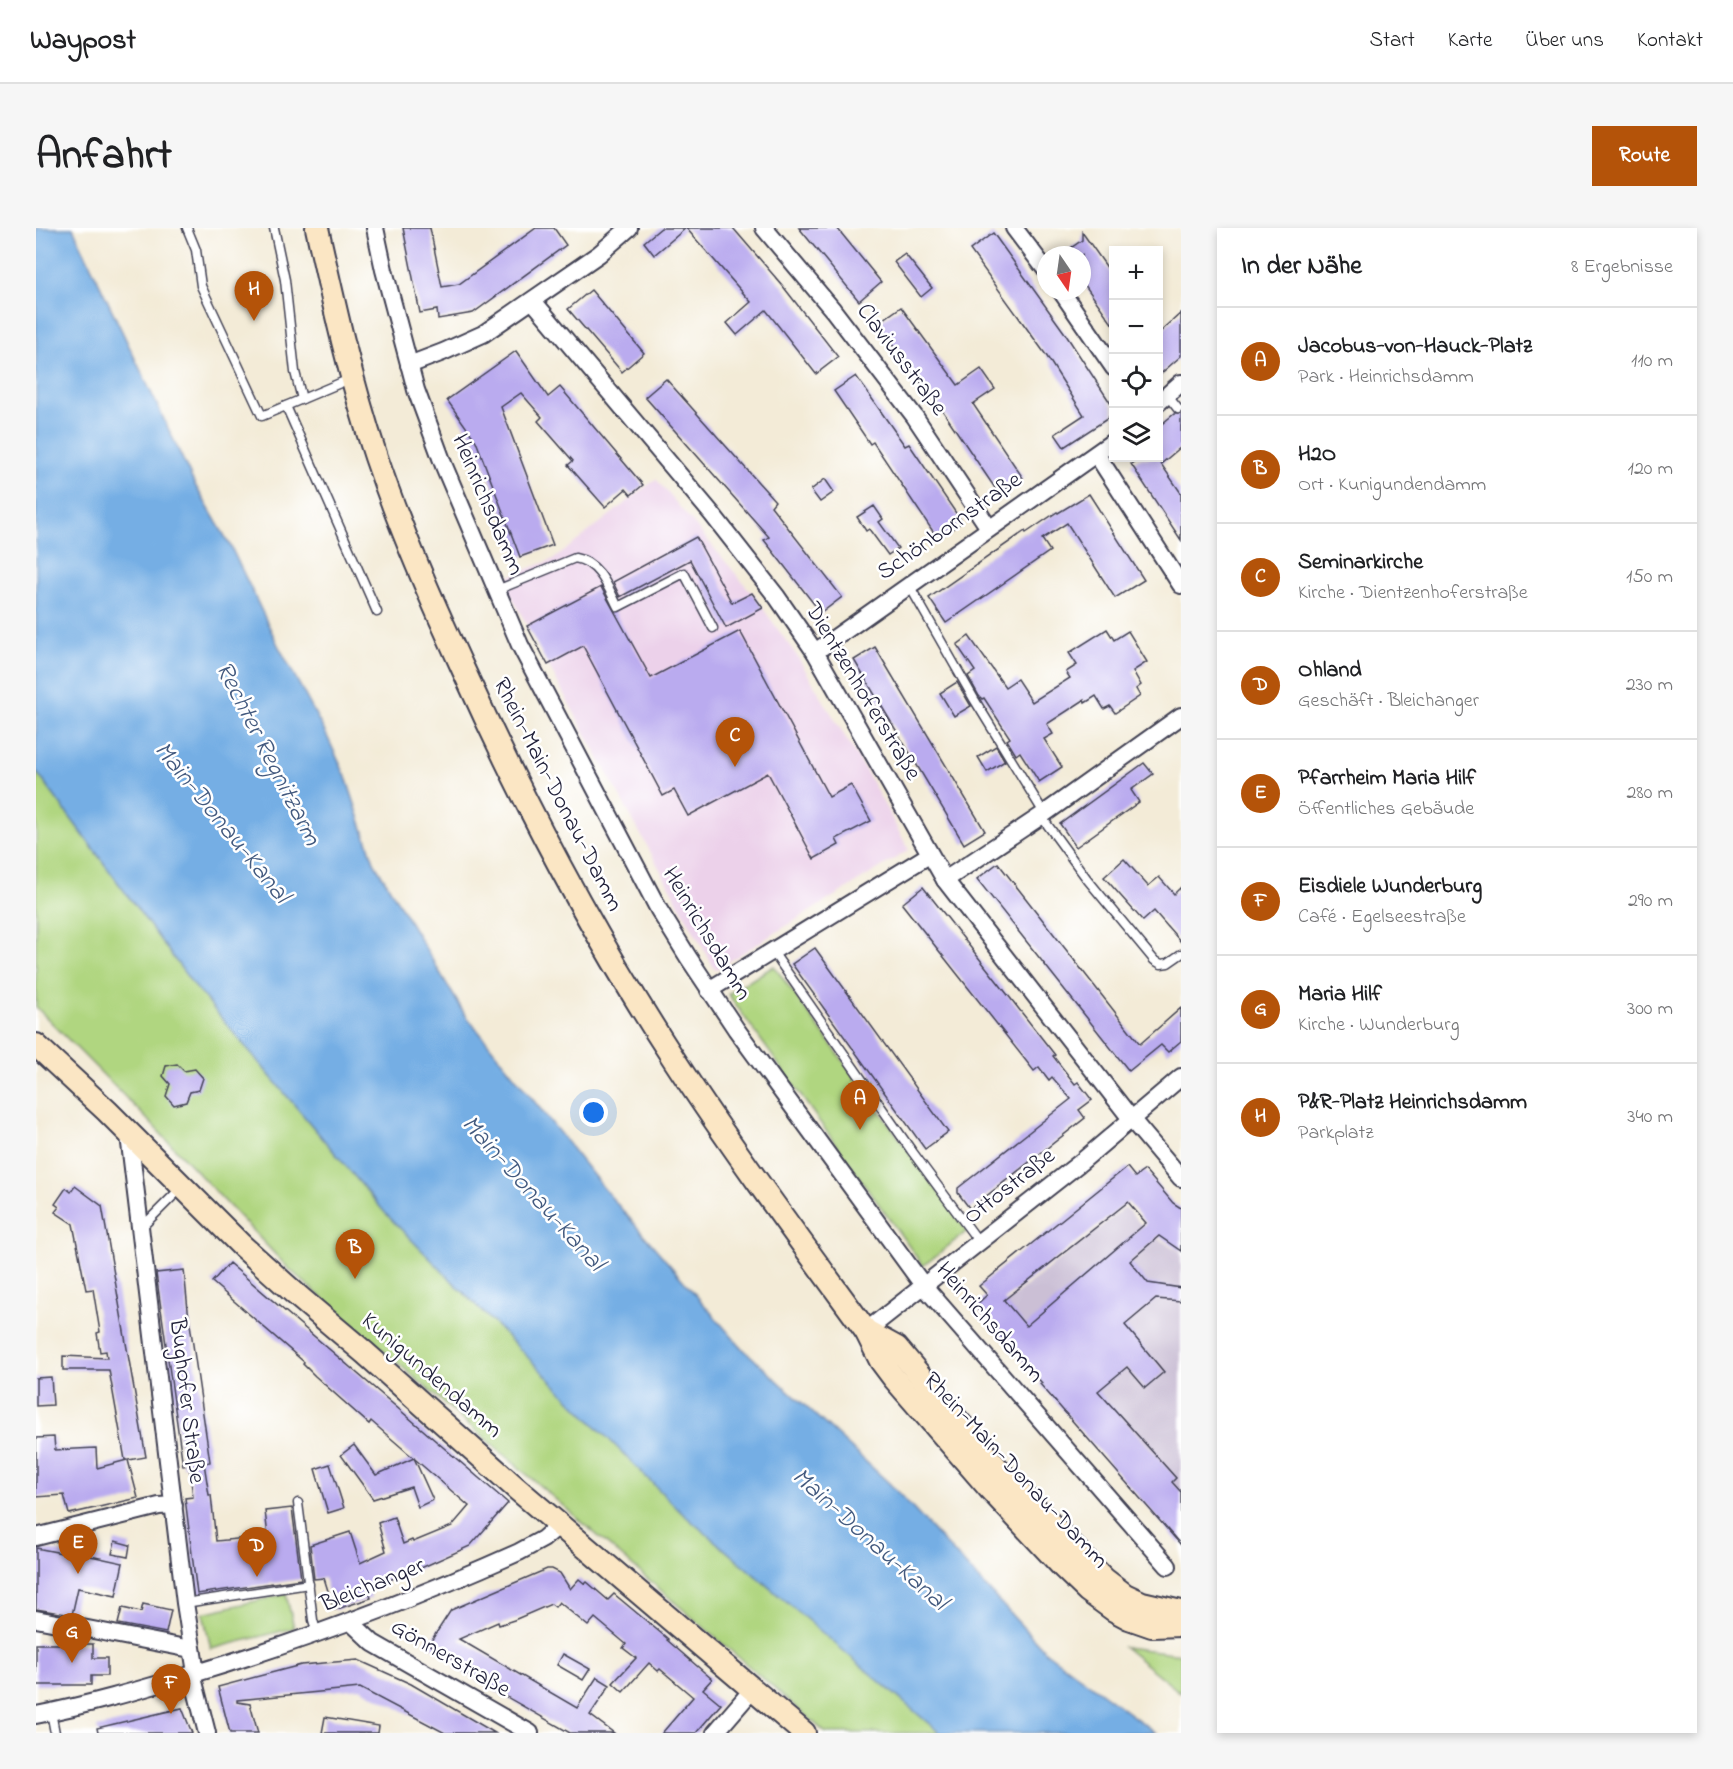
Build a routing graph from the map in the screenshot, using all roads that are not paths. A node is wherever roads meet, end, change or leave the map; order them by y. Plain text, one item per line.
1 (188, 228) edge
2 (274, 228) edge
3 (316, 228) edge
4 (375, 228) edge
5 (629, 228) edge
6 (764, 228) edge
7 (1014, 228) edge
8 (1037, 258) edge
9 (1066, 300) edge
10 (533, 301) junction
11 (1109, 362) edge
12 (409, 364) junction
13 (352, 378) junction
14 (1181, 383) edge
15 (302, 399) junction
16 (1163, 399) edge
17 (286, 406) junction
18 (1178, 409) dead end
19 (1109, 444) edge
20 (1096, 454) junction
21 (989, 528) junction
22 (909, 585) junction
23 (1181, 585) edge
24 (497, 590) junction
25 (377, 612) dead end
26 (713, 628) dead end
27 (815, 652) junction
28 (1181, 716) edge
29 (1042, 815) junction
30 (929, 855) junction
31 (945, 880) junction
32 (773, 952) junction
33 (1181, 954) edge
34 (709, 990) junction
35 (36, 1045) edge
36 (1181, 1077) edge
37 (1132, 1120) junction
38 (129, 1135) junction
39 (1181, 1178) edge
40 (182, 1186) junction
41 (139, 1229) junction
42 (979, 1242) junction
43 (923, 1285) junction
44 (866, 1331) junction
45 (298, 1503) dead end
46 (174, 1504) junction
47 (559, 1525) junction
48 (36, 1537) edge
49 (1168, 1566) dead end
50 (309, 1584) junction
51 (185, 1603) junction
52 (1181, 1612) edge
53 (36, 1619) edge
54 (351, 1623) junction
55 (1181, 1625) edge
56 (317, 1635) junction
57 (191, 1649) junction
58 (194, 1673) junction
59 (753, 1689) junction
60 (44, 1713) edge
61 (55, 1733) edge
62 (207, 1733) edge
63 (530, 1733) edge
64 (715, 1733) edge
65 (804, 1733) edge

1 - 17 lane
2 - 15 lane
3 - 13 street, Rhein-Main-Donau-Damm
4 - 12 street, Heinrichsdamm
5 - 10 street
6 - 21 street, Claviusstraße
7 - 8 street
9 - 11 street
10 - 12 street
10 - 27 street, Dientzenhoferstraße
12 - 24 street, Heinrichsdamm
13 - 15 lane
13 - 44 street, Rhein-Main-Donau-Damm
14 - 16 street
15 - 17 lane
16 - 18 lane
17 - 25 lane
19 - 20 street, Schönbornstraße
20 - 21 street, Schönbornstraße
20 - 23 street
21 - 22 street, Schönbornstraße
22 - 27 street, Schönbornstraße
22 - 29 lane
24 - 26 lane
24 - 34 street, Heinrichsdamm
27 - 30 street, Dientzenhoferstraße
28 - 29 street
29 - 31 street
29 - 33 lane
30 - 31 street, Dientzenhoferstraße
30 - 32 street
31 - 37 street, Dientzenhoferstraße
32 - 34 street
32 - 42 lane
34 - 43 street, Heinrichsdamm
35 - 38 street, Kunigundendamm
36 - 37 street, Ottostraße
37 - 39 street, Dientzenhoferstraße
37 - 42 street, Ottostraße
38 - 40 street, Kunigundendamm
38 - 41 street, Bughofer Straße
40 - 41 lane
40 - 47 street, Kunigundendamm
41 - 46 street, Bughofer Straße
42 - 43 street, Ottostraße
43 - 44 street, Ottostraße
43 - 49 street, Heinrichsdamm
44 - 52 street, Rhein-Main-Donau-Damm
44 - 55 street, Rhein-Main-Donau-Damm
45 - 50 lane
46 - 48 street
46 - 51 street, Bughofer Straße
47 - 54 street, Bleichanger
47 - 59 street, Kunigundendamm
50 - 51 lane
50 - 56 lane
51 - 57 street, Bughofer Straße
53 - 57 street
54 - 56 street, Bleichanger
54 - 63 street, Gönnerstraße
56 - 58 street, Bleichanger
57 - 58 street, Bughofer Straße
58 - 60 street, Bleichanger
58 - 62 street, Bughofer Straße
59 - 64 street
59 - 65 street, Kunigundendamm
60 - 61 lane

